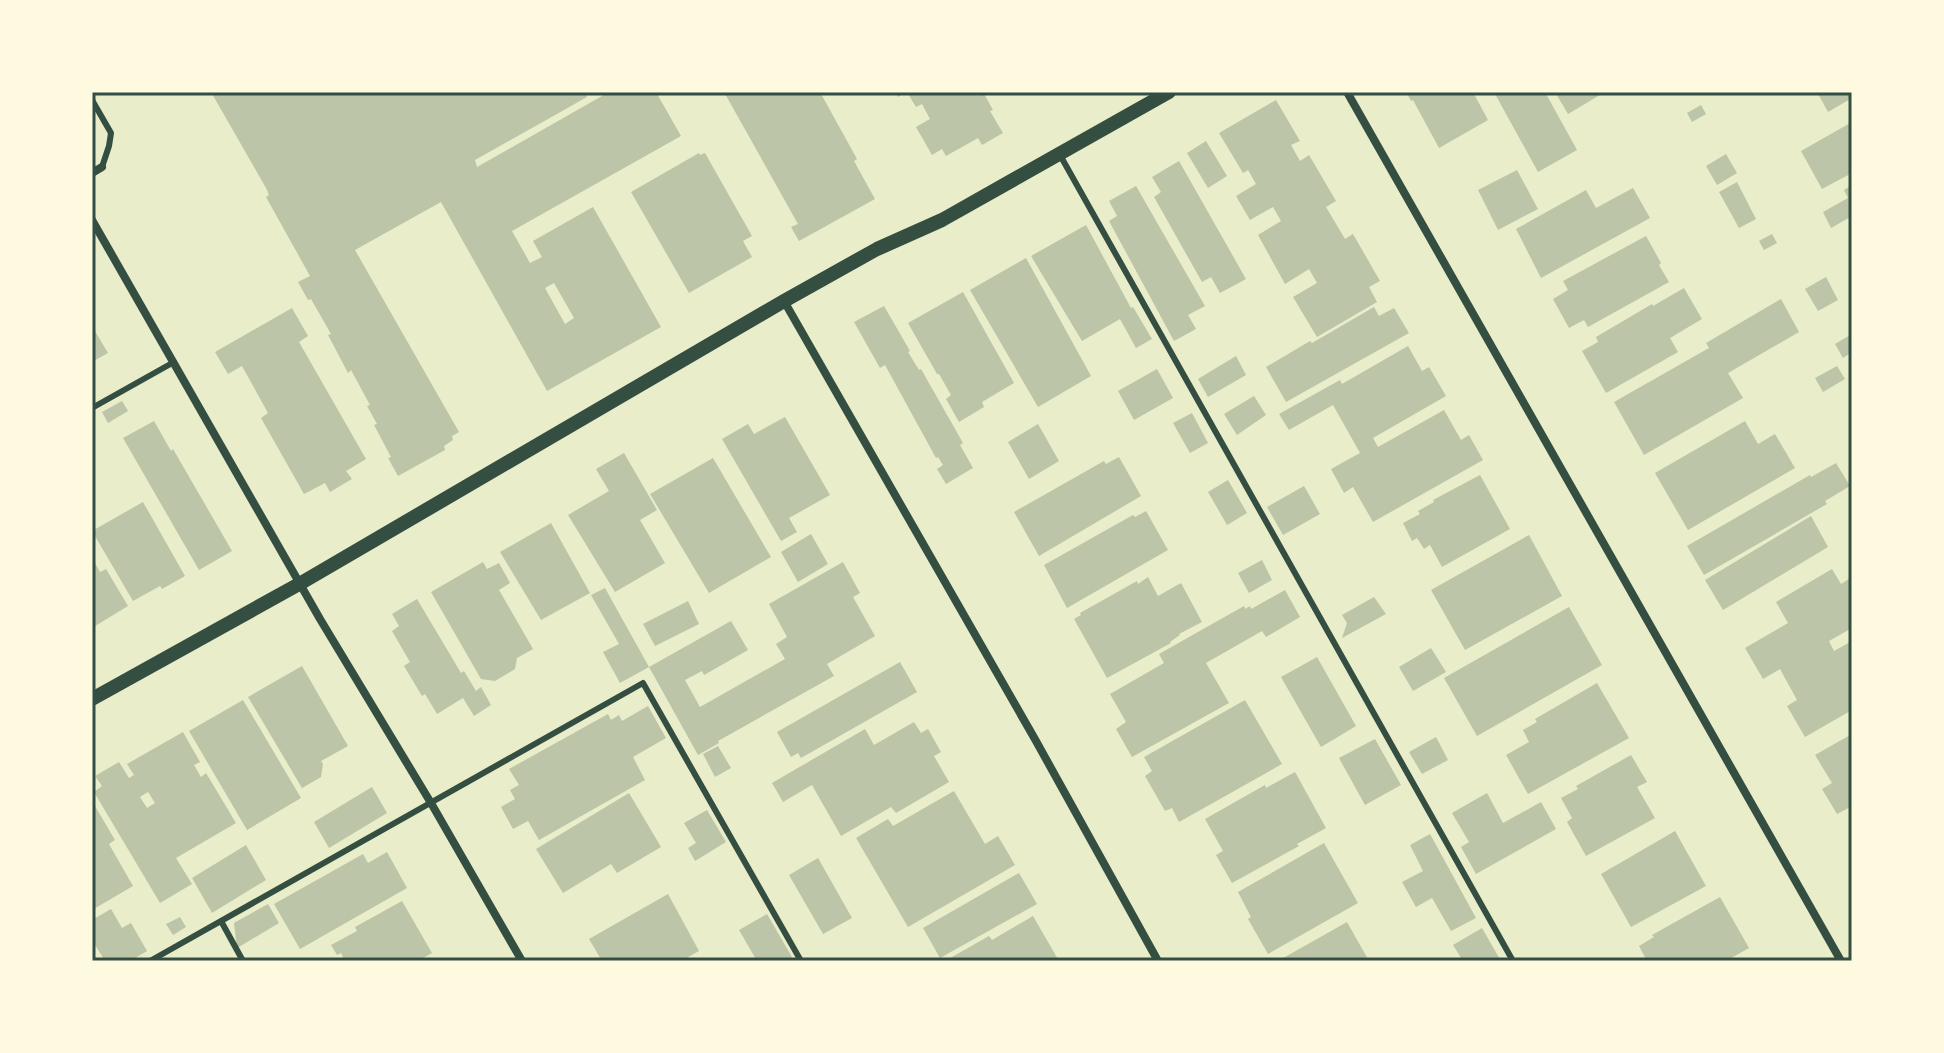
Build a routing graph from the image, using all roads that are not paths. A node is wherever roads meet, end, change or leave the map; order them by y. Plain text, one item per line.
1 (1169, 92) edge
2 (1347, 92) edge
3 (92, 100) edge
4 (1059, 155) junction
5 (102, 167) joint
6 (92, 173) edge
7 (92, 220) edge
8 (784, 301) junction
9 (174, 362) junction
10 (92, 408) edge
11 (301, 583) junction
12 (92, 699) edge
13 (431, 803) junction
14 (221, 921) junction
15 (150, 961) edge
16 (243, 961) edge
17 (522, 961) edge
18 (801, 961) edge
19 (1158, 961) edge
20 (1513, 961) edge
21 (1841, 961) edge

1 - 4 street
2 - 21 street
3 - 5 lane
4 - 8 street
4 - 20 lane
5 - 6 street
7 - 9 street
8 - 11 street
8 - 19 street
9 - 10 lane
9 - 11 street
11 - 12 street
11 - 13 street
13 - 14 lane
13 - 17 street
13 - 18 lane
14 - 15 lane
14 - 16 lane

